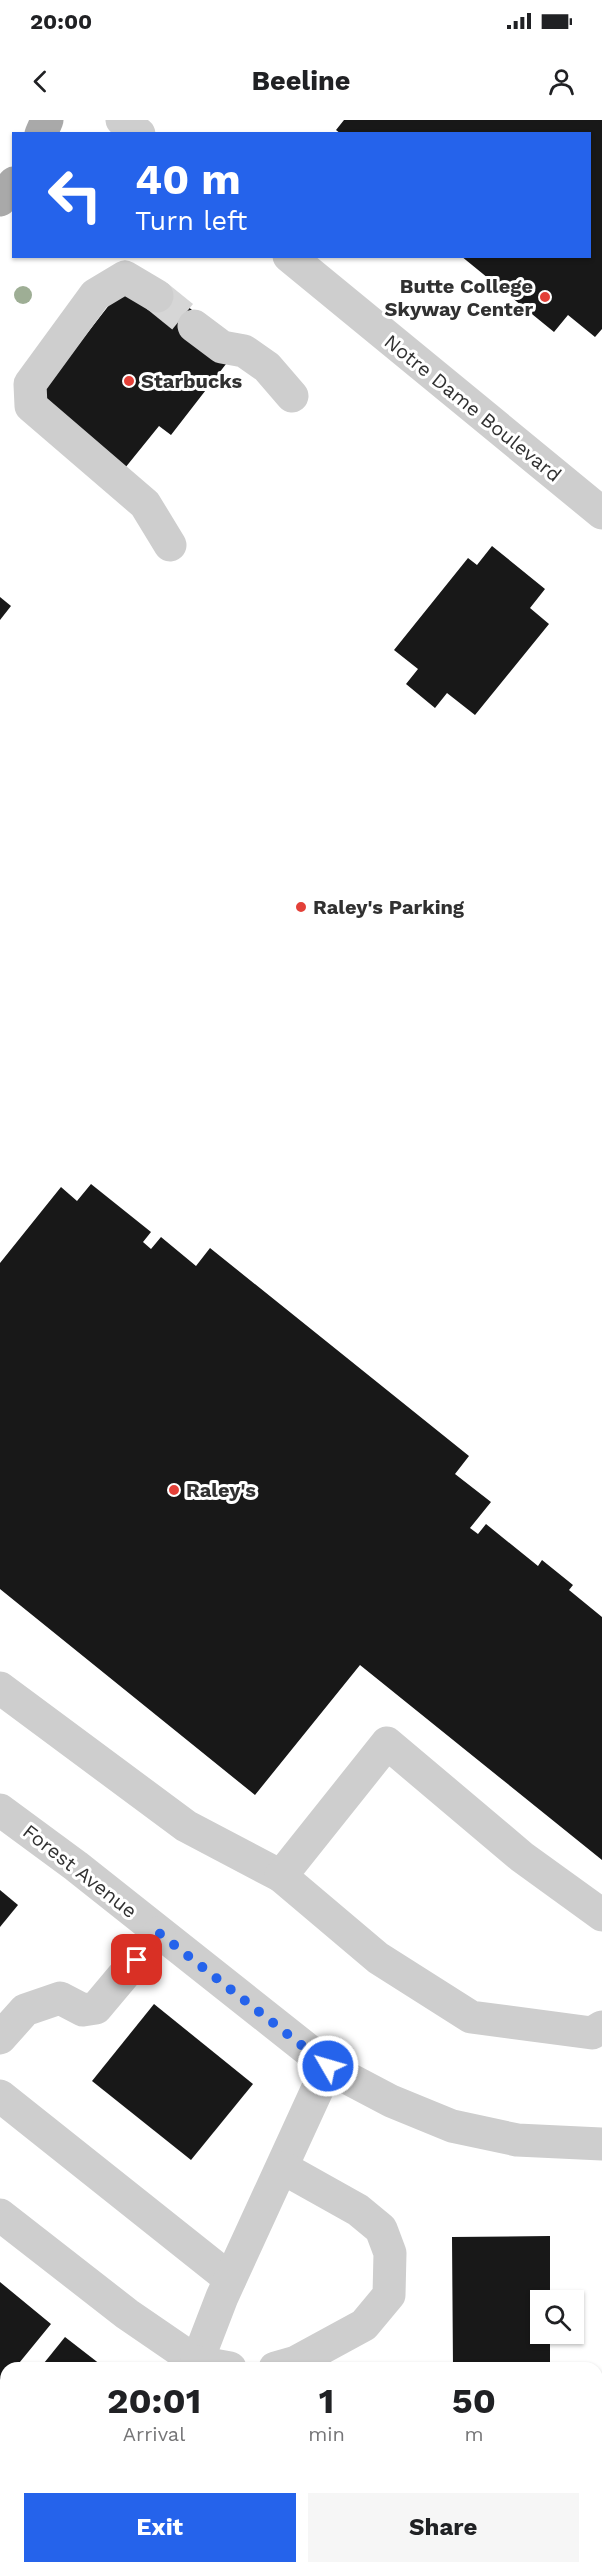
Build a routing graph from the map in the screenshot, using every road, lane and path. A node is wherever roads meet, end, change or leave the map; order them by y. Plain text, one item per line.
1 (122, 120) edge
2 (137, 132) edge
3 (12, 185) edge
4 (0, 200) edge
5 (291, 258) edge
6 (157, 296) tunnel mouth
7 (194, 326) tunnel mouth
8 (292, 396) dead end
9 (602, 513) edge
10 (170, 544) dead end
11 (0, 1688) edge
12 (0, 1810) edge
13 (281, 1876) junction
14 (602, 1915) edge
15 (159, 1933) junction
16 (602, 2027) edge
17 (0, 2038) edge
18 (328, 2066) junction
19 (0, 2096) edge
20 (602, 2144) edge
21 (283, 2168) junction
22 (0, 2214) edge
23 (230, 2279) junction
24 (196, 2362) joint
25 (296, 2362) edge

1 - 2 street
3 - 4 main road
5 - 9 street, Notre Dame Boulevard
6 - 10 street
7 - 8 street
11 - 13 street
12 - 15 street, Forest Avenue
13 - 14 street
13 - 16 street
15 - 17 street
15 - 18 street, Forest Avenue
18 - 20 street, Forest Avenue
18 - 21 street
19 - 23 street
21 - 23 street
21 - 25 street
22 - 24 street
23 - 24 street

